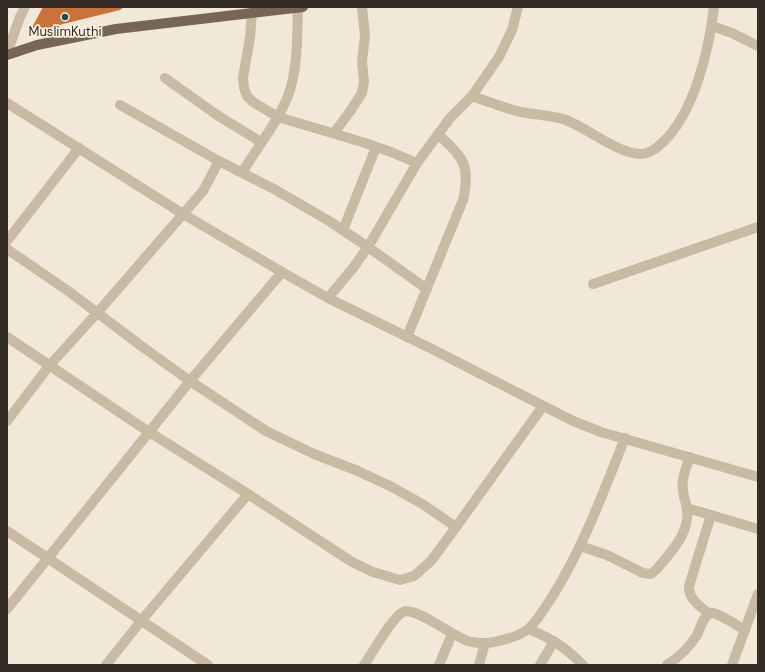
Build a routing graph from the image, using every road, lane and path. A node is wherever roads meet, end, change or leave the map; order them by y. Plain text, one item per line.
1 (25, 7) edge
2 (303, 7) edge
3 (362, 7) edge
4 (518, 7) edge
5 (714, 7) edge
6 (298, 8) edge
7 (252, 12) junction
8 (712, 26) junction
9 (758, 46) edge
10 (7, 54) edge
11 (165, 78) dead end
12 (472, 96) junction
13 (7, 103) edge
14 (120, 104) dead end
15 (278, 117) junction
16 (334, 133) junction
17 (438, 134) junction
18 (261, 142) junction
19 (376, 146) junction
20 (79, 148) junction
21 (219, 161) junction
22 (417, 163) junction
23 (242, 173) junction
24 (183, 214) junction
25 (758, 227) edge
26 (342, 230) junction
27 (7, 241) edge
28 (368, 247) junction
29 (7, 249) edge
30 (282, 272) junction
31 (593, 284) dead end
32 (426, 289) junction
33 (328, 298) junction
34 (98, 312) junction
35 (7, 337) edge
36 (407, 337) junction
37 (49, 366) junction
38 (190, 381) junction
39 (543, 406) junction
40 (7, 422) edge
41 (149, 432) junction
42 (625, 438) junction
43 (690, 457) junction
44 (758, 477) edge
45 (248, 494) junction
46 (687, 508) junction
47 (711, 515) junction
48 (456, 527) junction
49 (758, 529) edge
50 (7, 531) edge
51 (580, 546) junction
52 (47, 559) junction
53 (758, 594) edge
54 (7, 609) edge
55 (709, 614) junction
56 (141, 621) junction
57 (528, 629) junction
58 (745, 630) junction
59 (452, 634) junction
60 (554, 641) junction
61 (485, 643) junction
62 (106, 665) edge
63 (208, 665) edge
64 (364, 665) edge
65 (439, 665) edge
66 (479, 665) edge
67 (540, 665) edge
68 (582, 665) edge
69 (667, 665) edge
70 (732, 665) edge

1 - 10 street
2 - 6 main road
3 - 16 street
4 - 12 street
5 - 8 street
6 - 7 main road
6 - 15 street
7 - 10 main road
7 - 15 street
8 - 9 street
8 - 12 street
11 - 18 street
12 - 17 street
13 - 20 street
14 - 21 street
15 - 16 street
15 - 18 street
16 - 19 street
17 - 22 street
17 - 32 street
18 - 23 street
19 - 22 street
19 - 26 street
20 - 24 street
20 - 27 street
21 - 23 street
21 - 24 street
22 - 28 street
23 - 26 street
24 - 30 street
24 - 34 street
25 - 31 street
26 - 28 street
28 - 32 street
28 - 33 street
29 - 34 street
30 - 33 street
30 - 38 street
32 - 36 street
33 - 36 street
34 - 37 street
34 - 38 street
35 - 37 street
36 - 39 street
37 - 40 street
37 - 41 street
38 - 41 street
38 - 48 street
39 - 42 street
39 - 48 street
41 - 45 street
41 - 52 street
42 - 43 street
42 - 51 street
43 - 44 street
43 - 46 street
45 - 48 street
45 - 56 street
46 - 47 street
46 - 51 street
47 - 49 street
47 - 55 street
50 - 52 street
51 - 57 street
52 - 54 street
52 - 56 street
53 - 58 street
55 - 58 street
55 - 69 street
56 - 62 street
56 - 63 street
57 - 60 street
57 - 61 street
58 - 70 street
59 - 61 street
59 - 64 street
59 - 65 street
60 - 67 street
60 - 68 street
61 - 66 street

